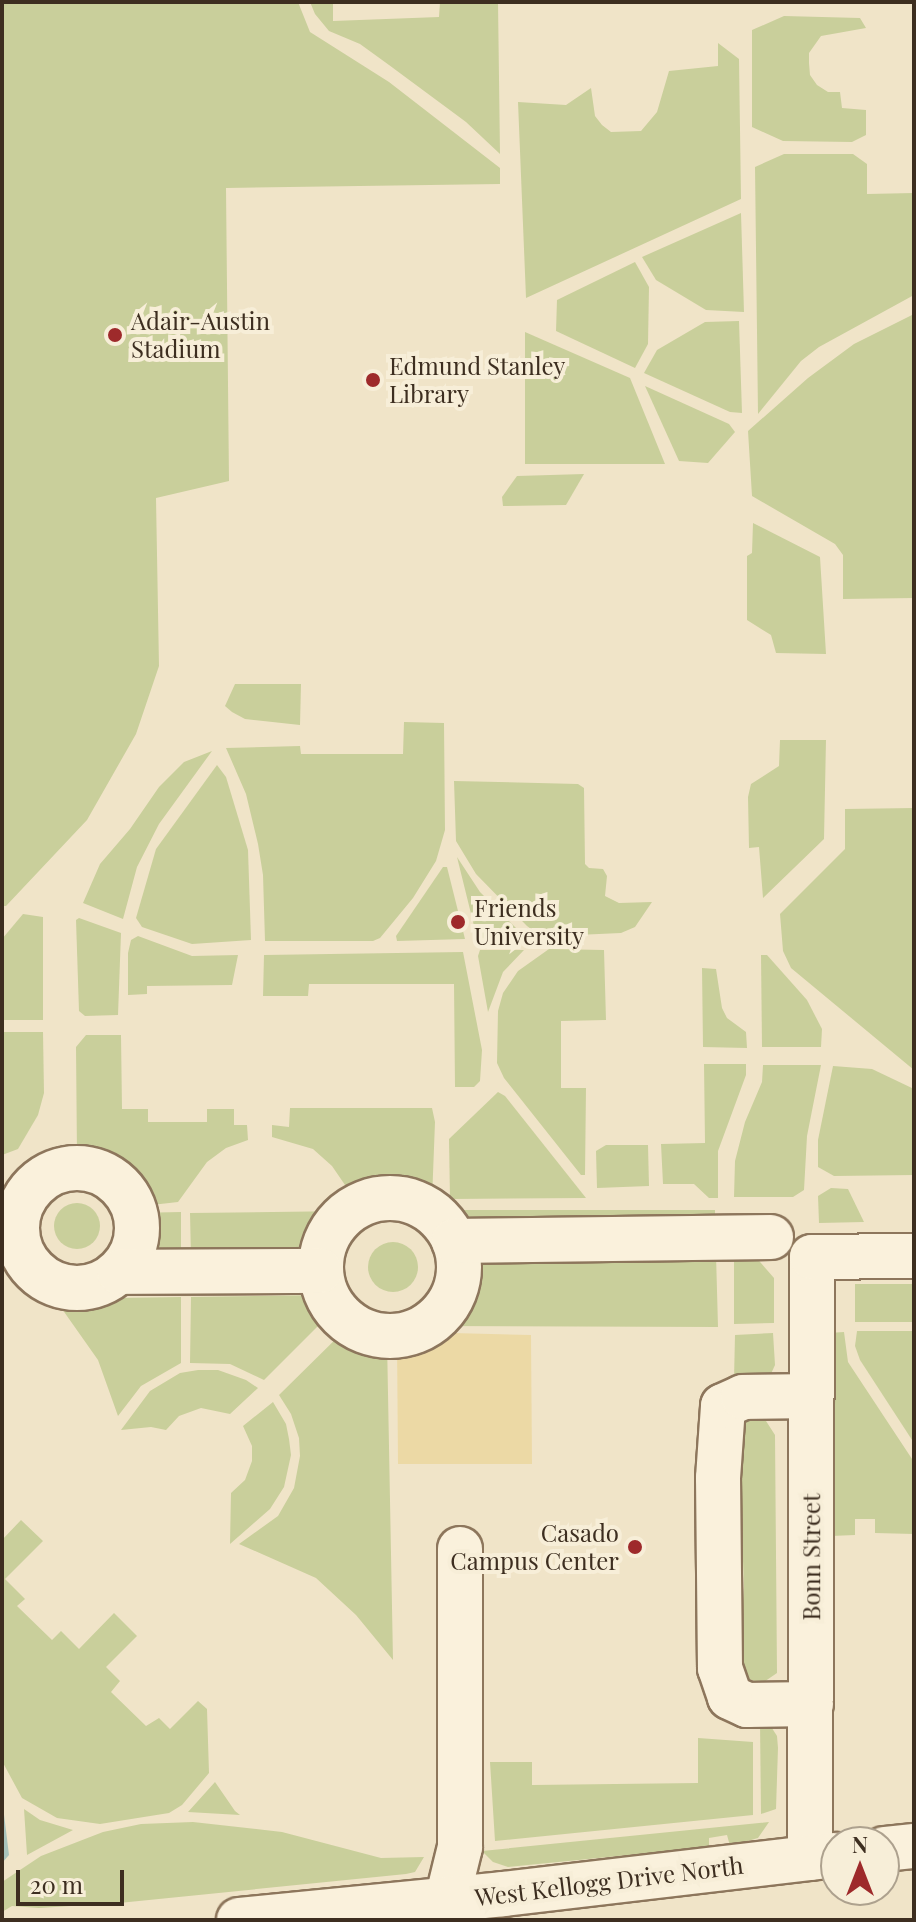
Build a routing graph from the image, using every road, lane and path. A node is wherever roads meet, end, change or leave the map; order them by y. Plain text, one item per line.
1 (771, 1237) dead end
2 (454, 1241) junction
3 (914, 1256) edge
4 (320, 1271) junction
5 (119, 1272) dead end
6 (811, 1396) junction
7 (460, 1549) dead end
8 (811, 1704) junction
9 (821, 1826) edge
10 (820, 1857) edge
11 (447, 1900) junction
12 (239, 1920) edge

1 - 2 street
2 - 4 street
2 - 4 street
3 - 6 street, Bonn Street
4 - 5 street
6 - 8 street, Bonn Street
6 - 8 street
7 - 11 street
8 - 9 street, Bonn Street
10 - 11 street, West Kellogg Drive North
11 - 12 street, West Kellogg Drive North

